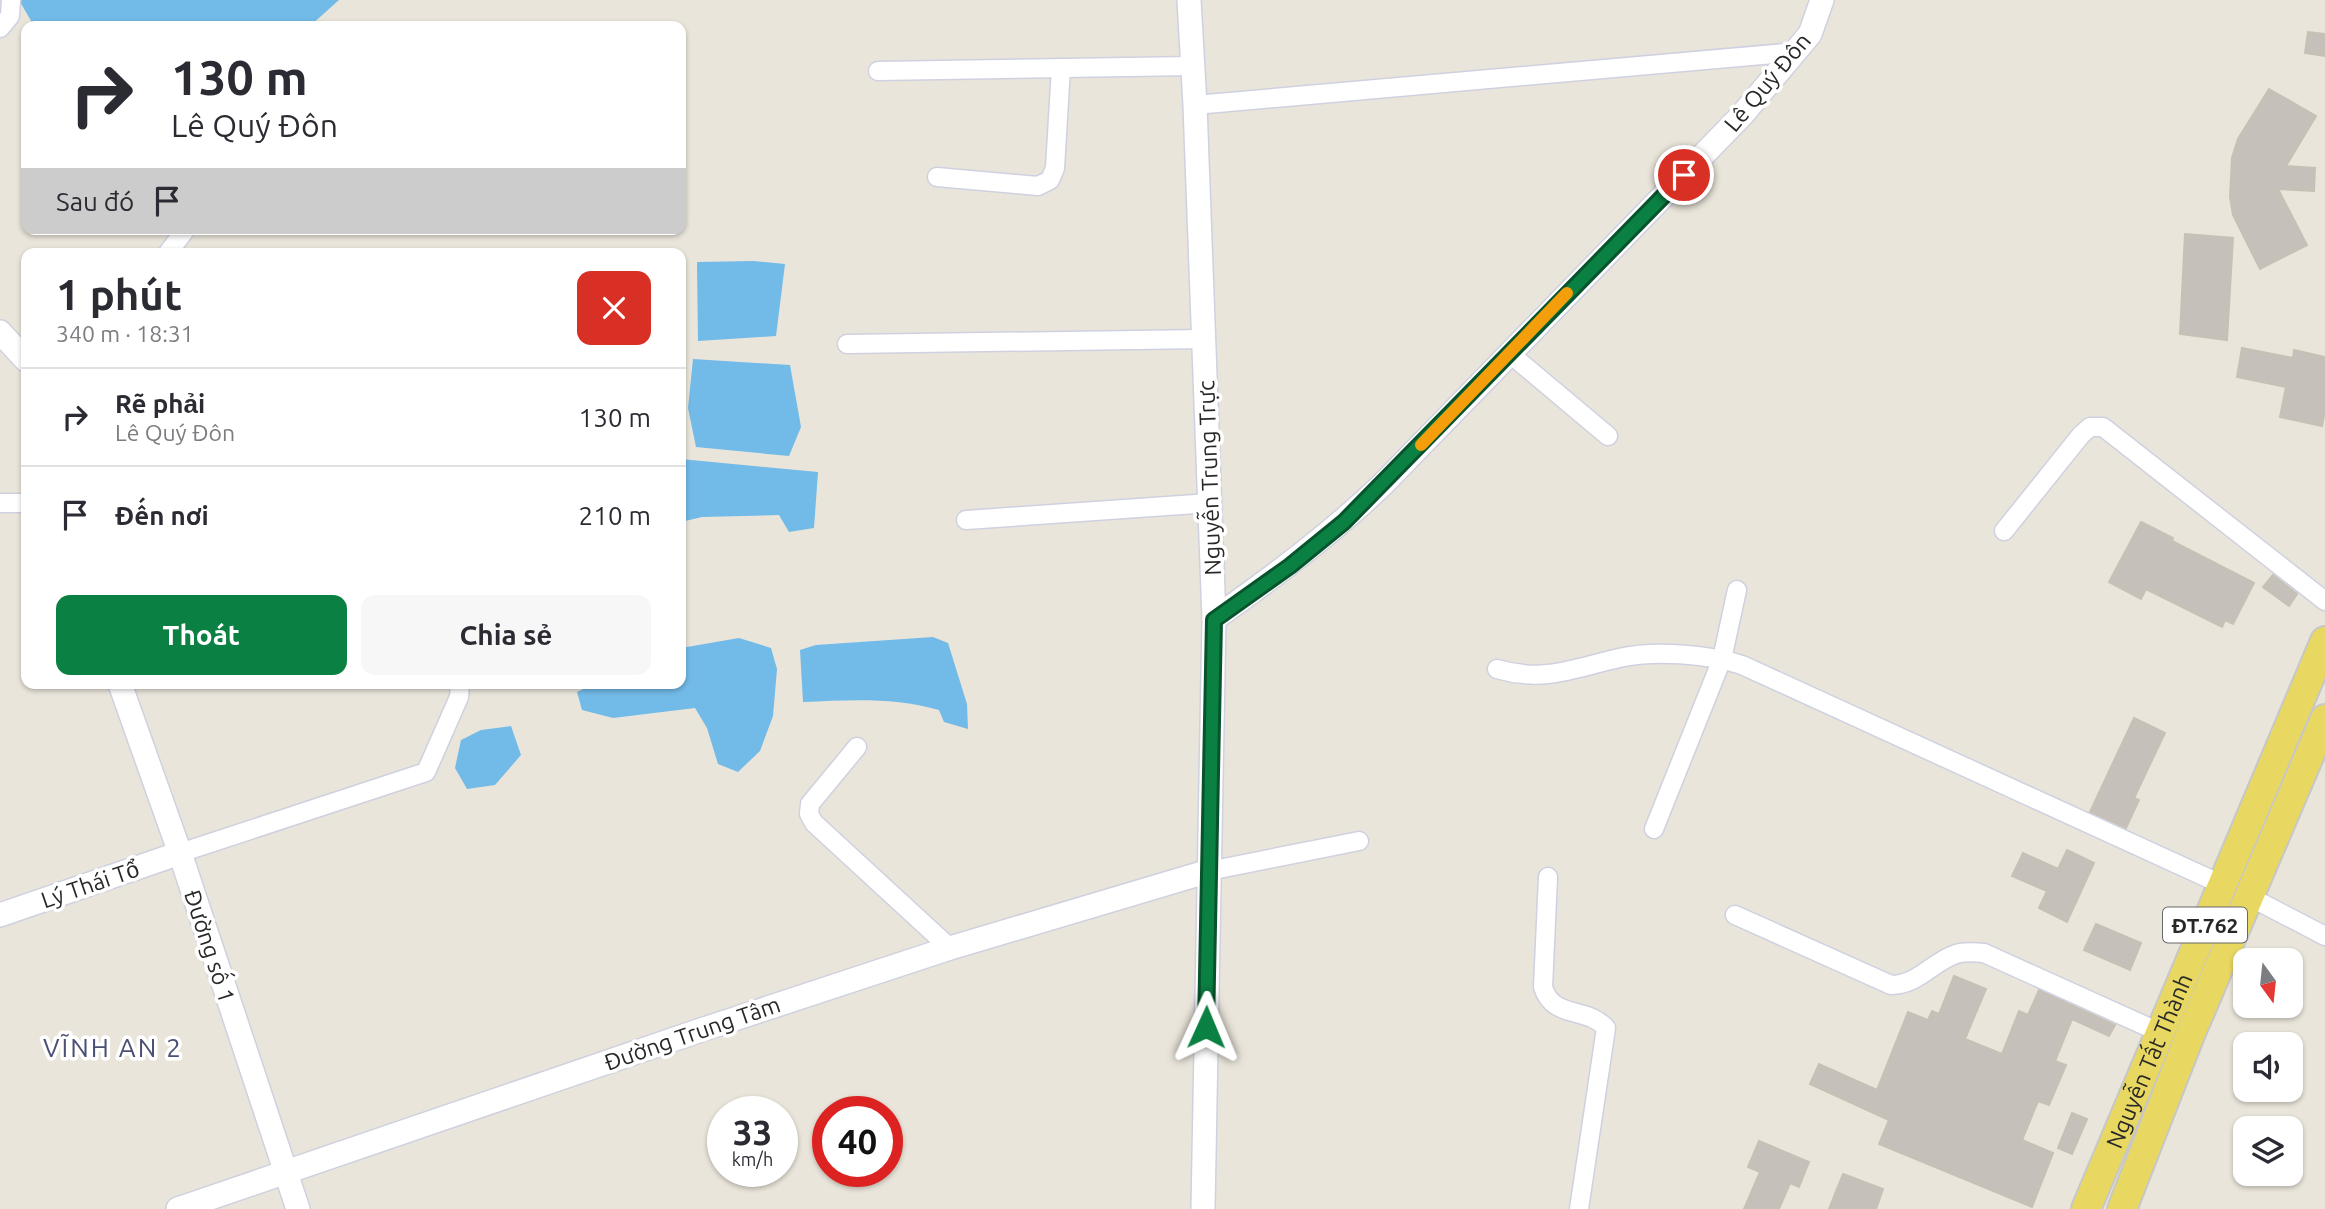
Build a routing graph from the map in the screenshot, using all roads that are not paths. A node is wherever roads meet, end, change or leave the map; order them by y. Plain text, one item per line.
1 (11, 0) edge
2 (1189, 0) edge
3 (1822, 0) edge
4 (0, 28) edge
5 (1796, 52) junction
6 (1192, 66) junction
7 (1061, 68) junction
8 (878, 71) dead end
9 (1195, 105) junction
10 (937, 177) dead end
11 (0, 332) edge
12 (1204, 338) junction
13 (847, 344) dead end
14 (1509, 353) junction
15 (21, 355) edge
16 (1608, 436) dead end
17 (0, 503) edge
18 (21, 503) edge
19 (1210, 503) junction
20 (965, 520) dead end
21 (2004, 531) dead end
22 (1737, 590) dead end
23 (2325, 601) edge
24 (1214, 620) junction
25 (2325, 641) edge
26 (1722, 659) junction
27 (1497, 669) dead end
28 (122, 689) edge
29 (460, 689) edge
30 (2325, 719) edge
31 (857, 747) dead end
32 (1654, 828) dead end
33 (1359, 841) dead end
34 (180, 853) junction
35 (1209, 871) junction
36 (1548, 877) dead end
37 (2222, 885) junction
38 (2250, 897) junction
39 (0, 915) edge
40 (1735, 915) dead end
41 (2325, 936) edge
42 (950, 948) junction
43 (2159, 1032) junction
44 (284, 1172) junction
45 (178, 1209) edge
46 (298, 1209) edge
47 (1203, 1209) edge
48 (1579, 1209) edge
49 (2086, 1209) edge
50 (2122, 1209) edge

1 - 4 street
2 - 6 street, Nguyễn Trung Trực
3 - 5 street, Lê Quý Đôn
5 - 9 street
5 - 14 street, Lê Quý Đôn
6 - 7 street
6 - 9 street, Nguyễn Trung Trực
7 - 8 street
7 - 10 street
9 - 12 street, Nguyễn Trung Trực
11 - 15 street
12 - 13 street
12 - 19 street, Nguyễn Trung Trực
14 - 16 street
14 - 24 street, Lê Quý Đôn
17 - 18 street
19 - 20 street
19 - 24 street, Nguyễn Trung Trực
21 - 23 street
22 - 26 street
24 - 35 street, Nguyễn Trung Trực
25 - 37 main road, Nguyễn Tất Thành / ĐT.762
26 - 27 street
26 - 32 street
26 - 37 street
28 - 34 street, Đường số 1
29 - 34 street
30 - 38 main road, Nguyễn Tất Thành / ĐT.762
31 - 42 street
33 - 35 street
34 - 39 street, Lý Thái Tổ
34 - 44 street, Đường số 1
35 - 42 street, Đường Trung Tâm
35 - 47 street, Nguyễn Trung Trực
36 - 48 street
37 - 38 main road
37 - 43 main road, Nguyễn Tất Thành / ĐT.762
38 - 41 street
38 - 50 main road, Nguyễn Tất Thành / ĐT.762
40 - 43 street
42 - 44 street, Đường Trung Tâm
43 - 49 main road, Nguyễn Tất Thành / ĐT.762
44 - 45 street, Đường Trung Tâm
44 - 46 street, Đường số 1

